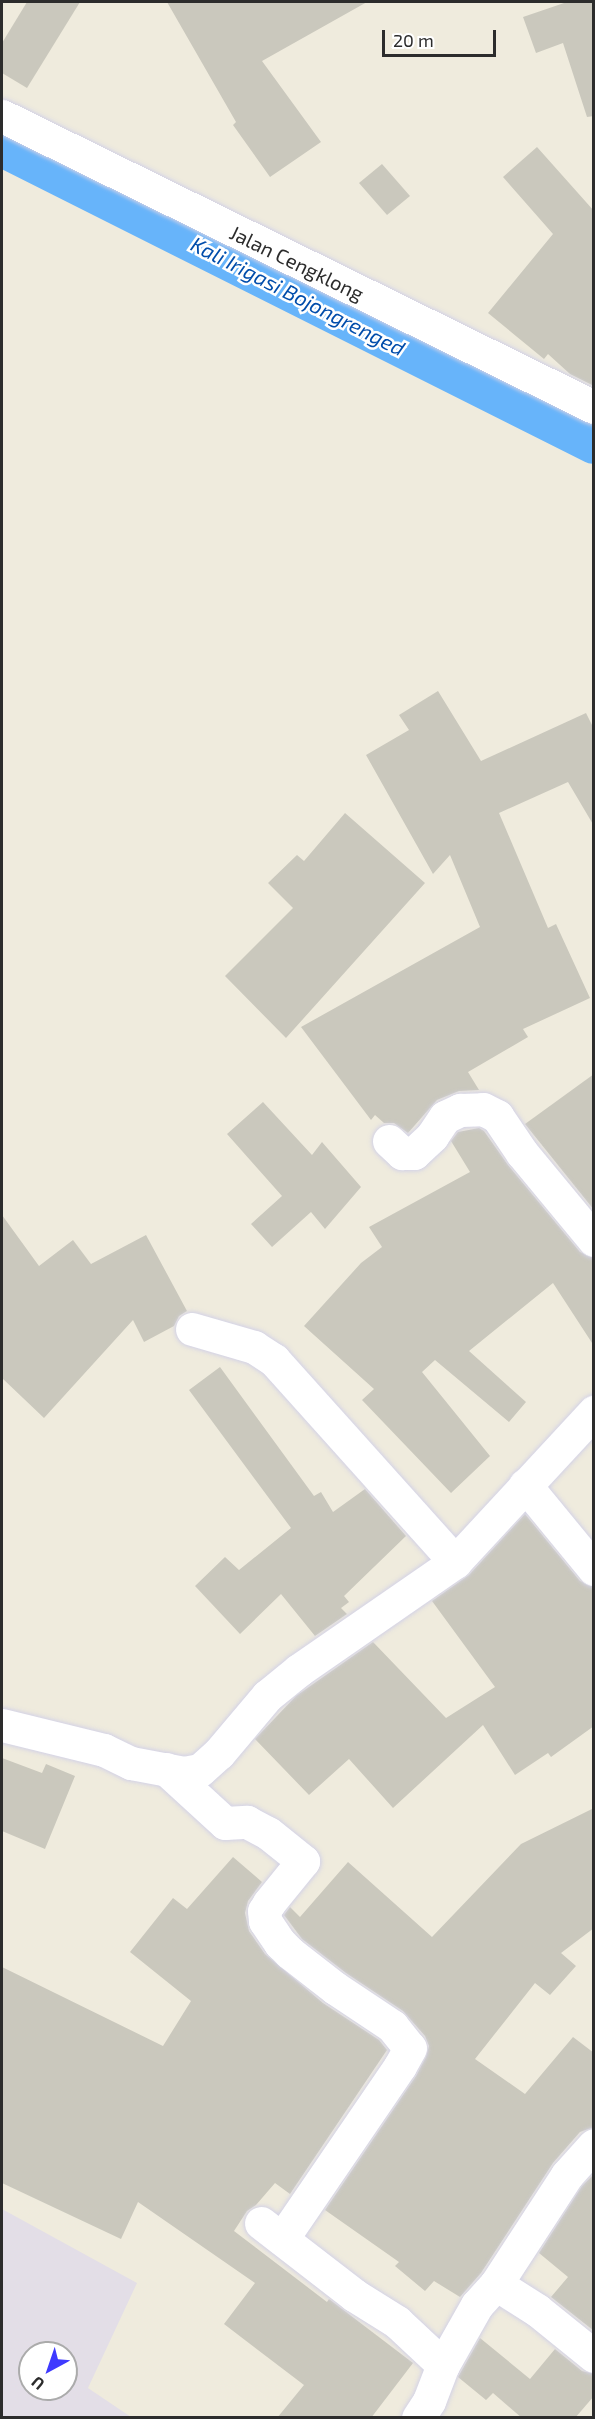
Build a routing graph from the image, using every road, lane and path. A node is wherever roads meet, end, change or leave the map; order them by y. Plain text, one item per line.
1 (2, 116) edge
2 (594, 407) edge
3 (389, 1141) dead end
4 (594, 1239) edge
5 (192, 1329) dead end
6 (594, 1412) edge
7 (525, 1485) junction
8 (456, 1562) junction
9 (594, 1569) edge
10 (2, 1725) edge
11 (166, 1769) junction
12 (594, 2145) edge
13 (496, 2284) junction
14 (594, 2356) edge
15 (443, 2365) junction
16 (418, 2418) edge

1 - 2 street, Jalan Cengklong
3 - 4 street
5 - 8 street
6 - 7 street
7 - 8 street
7 - 9 street
8 - 11 street
10 - 11 street
11 - 15 street
12 - 13 street
13 - 14 street
13 - 15 street
15 - 16 street

